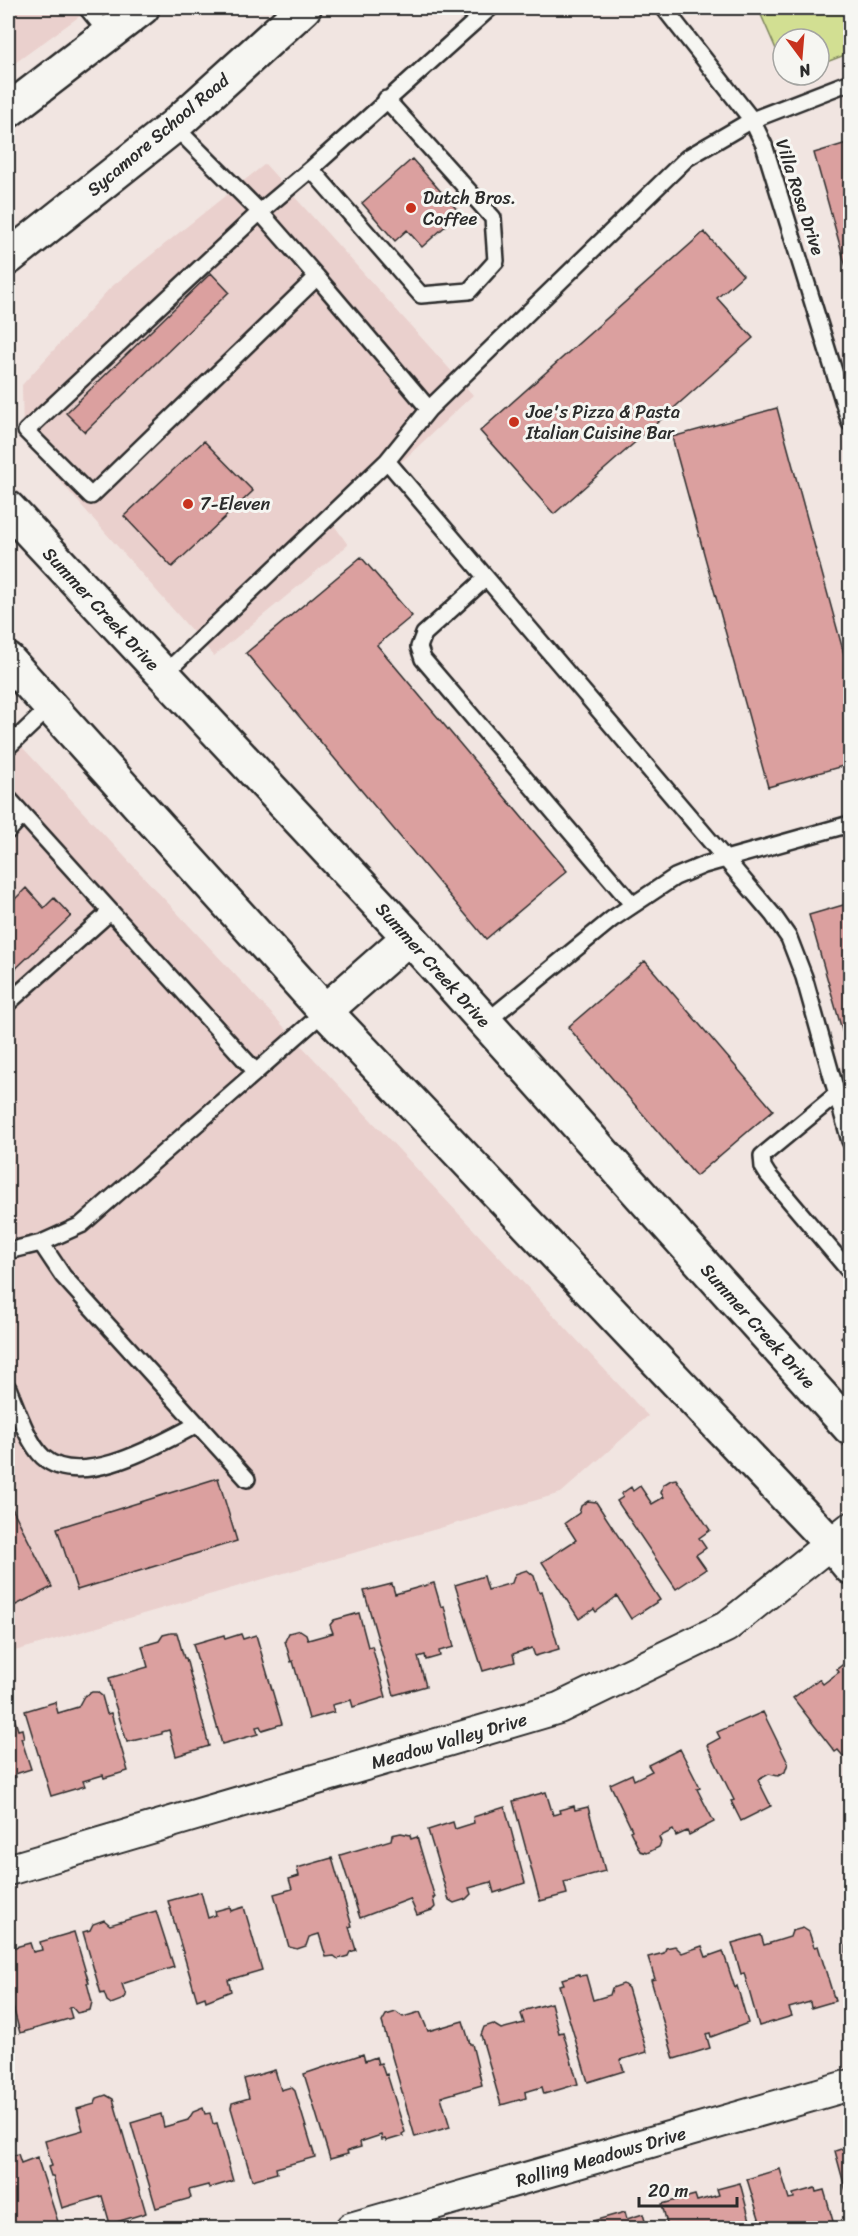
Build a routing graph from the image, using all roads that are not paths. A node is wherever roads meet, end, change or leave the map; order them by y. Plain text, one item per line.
1 (87, 8) edge
2 (142, 8) edge
3 (303, 8) edge
4 (490, 8) edge
5 (664, 8) edge
6 (108, 34) junction
7 (850, 82) edge
8 (386, 99) junction
9 (8, 111) edge
10 (752, 120) junction
11 (174, 126) junction
12 (311, 169) junction
13 (260, 212) junction
14 (8, 258) edge
15 (317, 277) junction
16 (429, 409) junction
17 (850, 423) edge
18 (387, 461) junction
19 (8, 508) edge
20 (486, 578) junction
21 (8, 660) edge
22 (163, 675) junction
23 (50, 707) junction
24 (8, 747) edge
25 (8, 798) edge
26 (23, 815) junction
27 (850, 824) edge
28 (8, 831) edge
29 (724, 859) junction
30 (633, 905) junction
31 (110, 912) junction
32 (409, 937) junction
33 (8, 1003) edge
34 (325, 1011) junction
35 (486, 1022) junction
36 (256, 1072) junction
37 (837, 1094) junction
38 (850, 1141) edge
39 (41, 1243) junction
40 (8, 1251) edge
41 (850, 1272) edge
42 (8, 1388) edge
43 (198, 1424) junction
44 (850, 1428) edge
45 (247, 1479) dead end
46 (844, 1547) edge
47 (8, 1870) edge
48 (850, 2085) edge
49 (351, 2229) edge

1 - 6 lane
2 - 6 main road
3 - 11 main road, Sycamore School Road
4 - 8 lane
5 - 10 lane, Villa Rosa Drive
6 - 9 main road
7 - 10 lane
8 - 12 lane
8 - 12 lane
10 - 16 lane
10 - 17 lane, Villa Rosa Drive
11 - 13 lane
11 - 14 main road, Sycamore School Road
12 - 13 lane
13 - 15 lane
13 - 15 lane
15 - 16 lane
16 - 18 lane
18 - 20 lane
18 - 22 lane
19 - 22 main road, Summer Creek Drive
20 - 29 lane
20 - 30 lane
21 - 23 main road
22 - 32 main road, Summer Creek Drive
23 - 24 lane
23 - 34 main road
25 - 26 lane
26 - 28 lane
26 - 31 lane
27 - 29 lane
29 - 30 lane
29 - 37 lane
30 - 35 lane
31 - 33 lane
31 - 36 lane
32 - 34 main road
32 - 35 main road, Summer Creek Drive
34 - 36 lane
34 - 46 main road
35 - 44 main road, Summer Creek Drive
36 - 39 lane
37 - 38 lane
37 - 41 lane
39 - 40 lane
39 - 43 lane
42 - 43 lane
43 - 45 lane
46 - 47 street, Meadow Valley Drive
48 - 49 street, Rolling Meadows Drive

